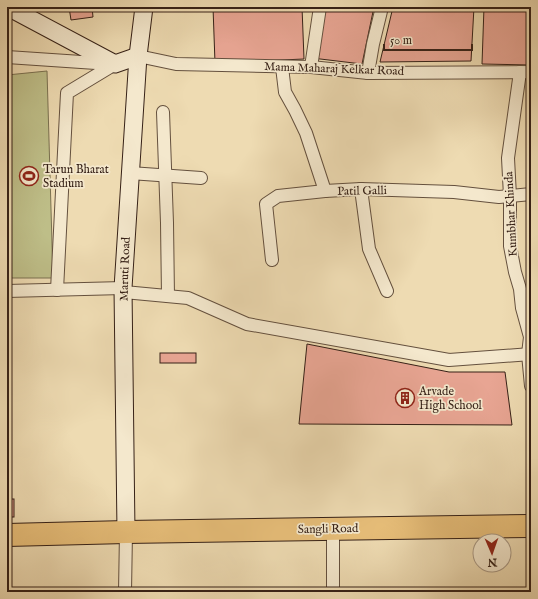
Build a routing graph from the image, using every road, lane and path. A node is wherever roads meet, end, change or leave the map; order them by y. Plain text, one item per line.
1 (8, 7) edge
2 (144, 7) edge
3 (320, 7) edge
4 (382, 7) edge
5 (138, 56) junction
6 (7, 57) edge
7 (114, 64) junction
8 (282, 67) junction
9 (311, 67) junction
10 (368, 72) junction
11 (526, 72) edge
12 (163, 112) dead end
13 (130, 173) junction
14 (165, 175) junction
15 (201, 178) dead end
16 (361, 189) junction
17 (325, 191) junction
18 (531, 194) edge
19 (510, 196) junction
20 (272, 260) dead end
21 (57, 290) junction
22 (124, 290) junction
23 (7, 291) edge
24 (387, 291) dead end
25 (168, 296) junction
26 (530, 354) edge
27 (531, 386) edge
28 (530, 525) edge
29 (333, 529) junction
30 (126, 532) junction
31 (7, 535) edge
32 (125, 592) edge
33 (333, 592) edge

1 - 7 street
2 - 5 street, Maruti Road
3 - 9 street
4 - 10 street
5 - 7 street
5 - 8 street, Mama Maharaj Kelkar Road
5 - 13 street, Maruti Road
6 - 7 street
7 - 21 street
8 - 9 street, Mama Maharaj Kelkar Road
8 - 17 street, Patil Galli
9 - 10 street, Mama Maharaj Kelkar Road
10 - 11 street, Mama Maharaj Kelkar Road
11 - 19 street, Kumbhar Khinda
12 - 14 street
13 - 14 street
13 - 22 street, Maruti Road
14 - 15 street
14 - 25 street
16 - 17 street, Patil Galli
16 - 19 street, Patil Galli
16 - 24 street
17 - 20 street
18 - 19 street, Patil Galli
19 - 26 street, Kumbhar Khinda
21 - 22 street
21 - 23 street
22 - 25 street
22 - 30 street, Maruti Road
25 - 26 street
26 - 27 street, Kumbhar Khinda
28 - 29 highway, Sangli Road
29 - 30 highway, Sangli Road
29 - 33 street
30 - 31 highway, Sangli Road
30 - 32 street

